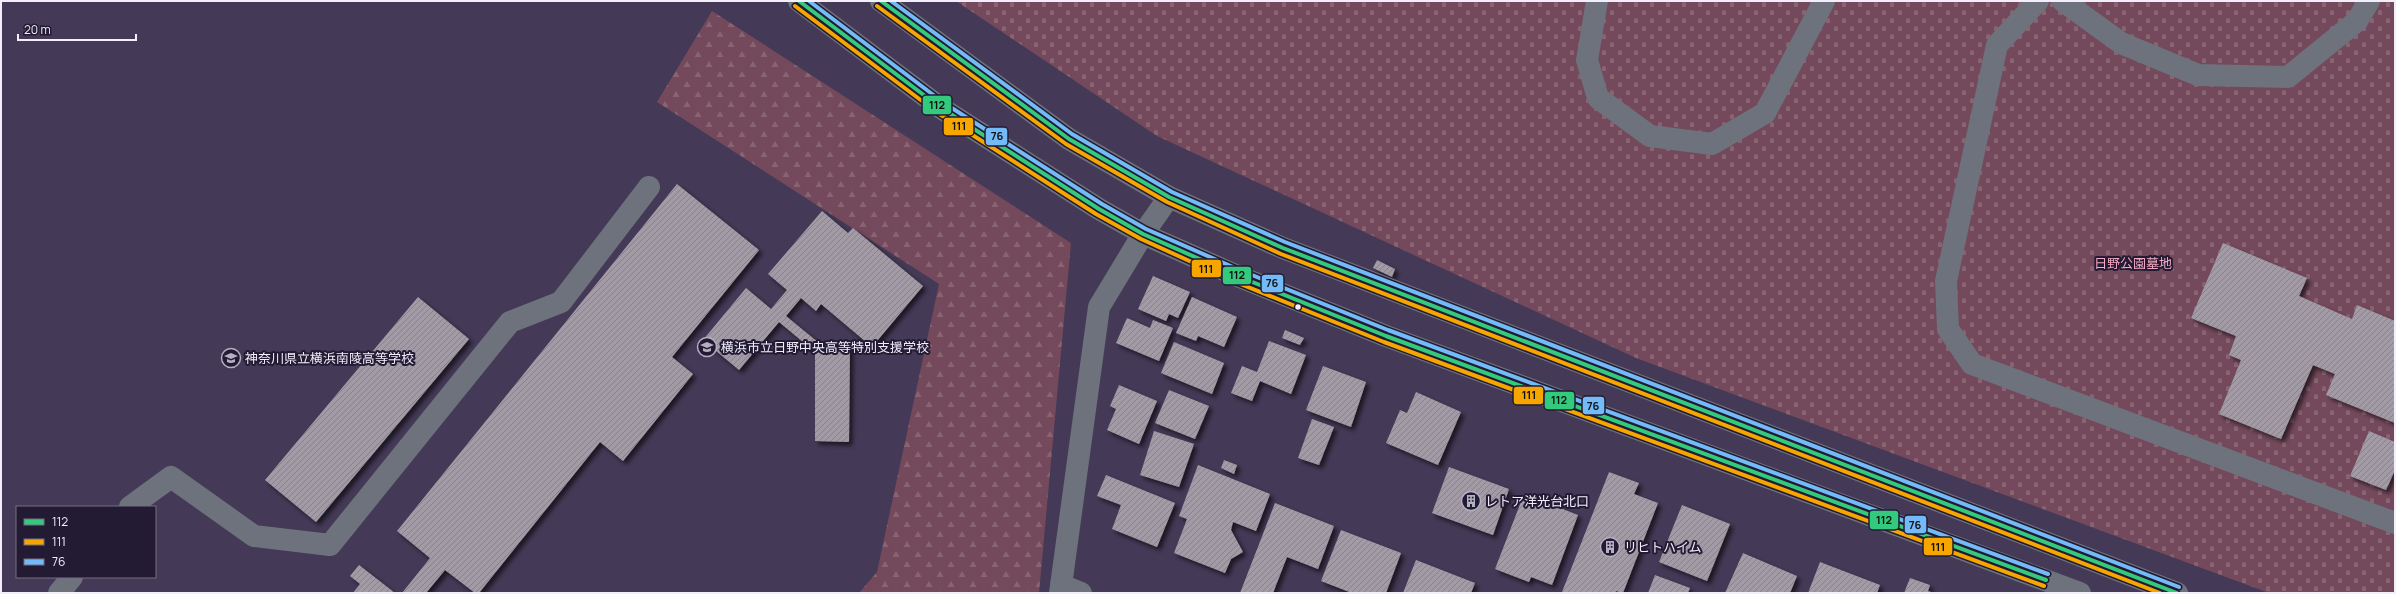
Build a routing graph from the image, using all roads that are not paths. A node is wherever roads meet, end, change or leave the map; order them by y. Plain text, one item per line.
1 (799, 1) edge
2 (881, 1) edge
3 (1597, 1) edge
4 (1824, 1) edge
5 (2038, 1) edge
6 (2063, 1) edge
7 (2369, 1) edge
8 (649, 187) dead end
9 (1169, 197) junction
10 (1143, 234) junction
11 (131, 506) edge
12 (2395, 523) edge
13 (71, 578) edge
14 (1061, 589) edge
15 (2070, 591) edge
16 (59, 593) edge
17 (1081, 593) edge
18 (2177, 593) edge

1 - 10 street
2 - 9 street
3 - 4 street
5 - 12 street
6 - 7 street
8 - 11 street
9 - 10 street
9 - 18 street
10 - 14 street
10 - 15 street
13 - 16 street
14 - 17 street

